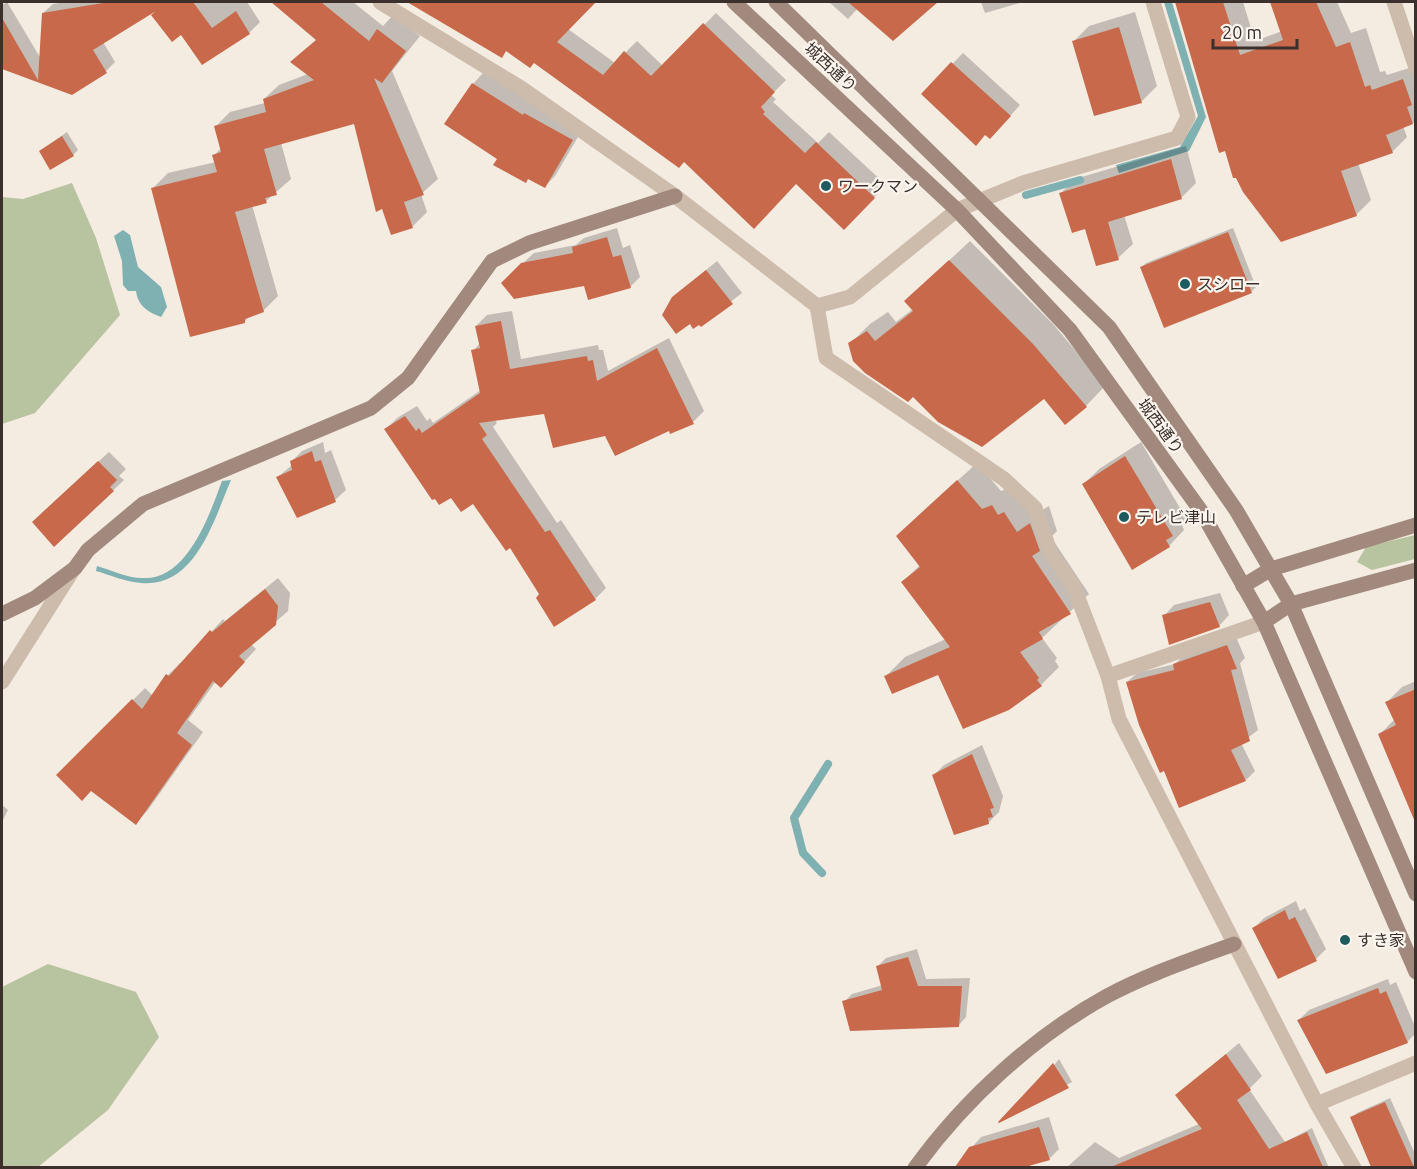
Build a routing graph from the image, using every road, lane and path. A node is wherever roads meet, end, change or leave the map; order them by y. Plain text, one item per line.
1 (380, 2) edge
2 (734, 2) edge
3 (776, 2) edge
4 (1153, 2) edge
5 (1394, 2) edge
6 (1416, 68) edge
7 (675, 196) junction
8 (981, 200) junction
9 (957, 210) junction
10 (817, 306) junction
11 (1416, 525) edge
12 (75, 568) junction
13 (1271, 569) junction
14 (1416, 570) edge
15 (1243, 586) junction
16 (1291, 604) junction
17 (2, 614) edge
18 (1264, 622) junction
19 (1108, 676) junction
20 (2, 682) edge
21 (1416, 894) edge
22 (1234, 944) junction
23 (1416, 972) edge
24 (1416, 1063) edge
25 (1317, 1104) junction
26 (915, 1167) edge
27 (1354, 1167) edge

1 - 7 street
2 - 9 street, 城西通り
3 - 8 street, 城西通り
4 - 8 street
5 - 6 street
7 - 10 street
7 - 12 street
8 - 9 street
8 - 13 street, 城西通り
9 - 10 street
9 - 15 street, 城西通り
10 - 19 street
11 - 13 street
12 - 17 street
12 - 20 street
13 - 15 street
13 - 16 street, 城西通り
14 - 16 street
15 - 18 street, 城西通り
16 - 18 street
16 - 21 street, 城西通り
18 - 19 street
18 - 23 street, 城西通り
19 - 22 street
22 - 25 street
22 - 26 street
24 - 25 street
25 - 27 street

